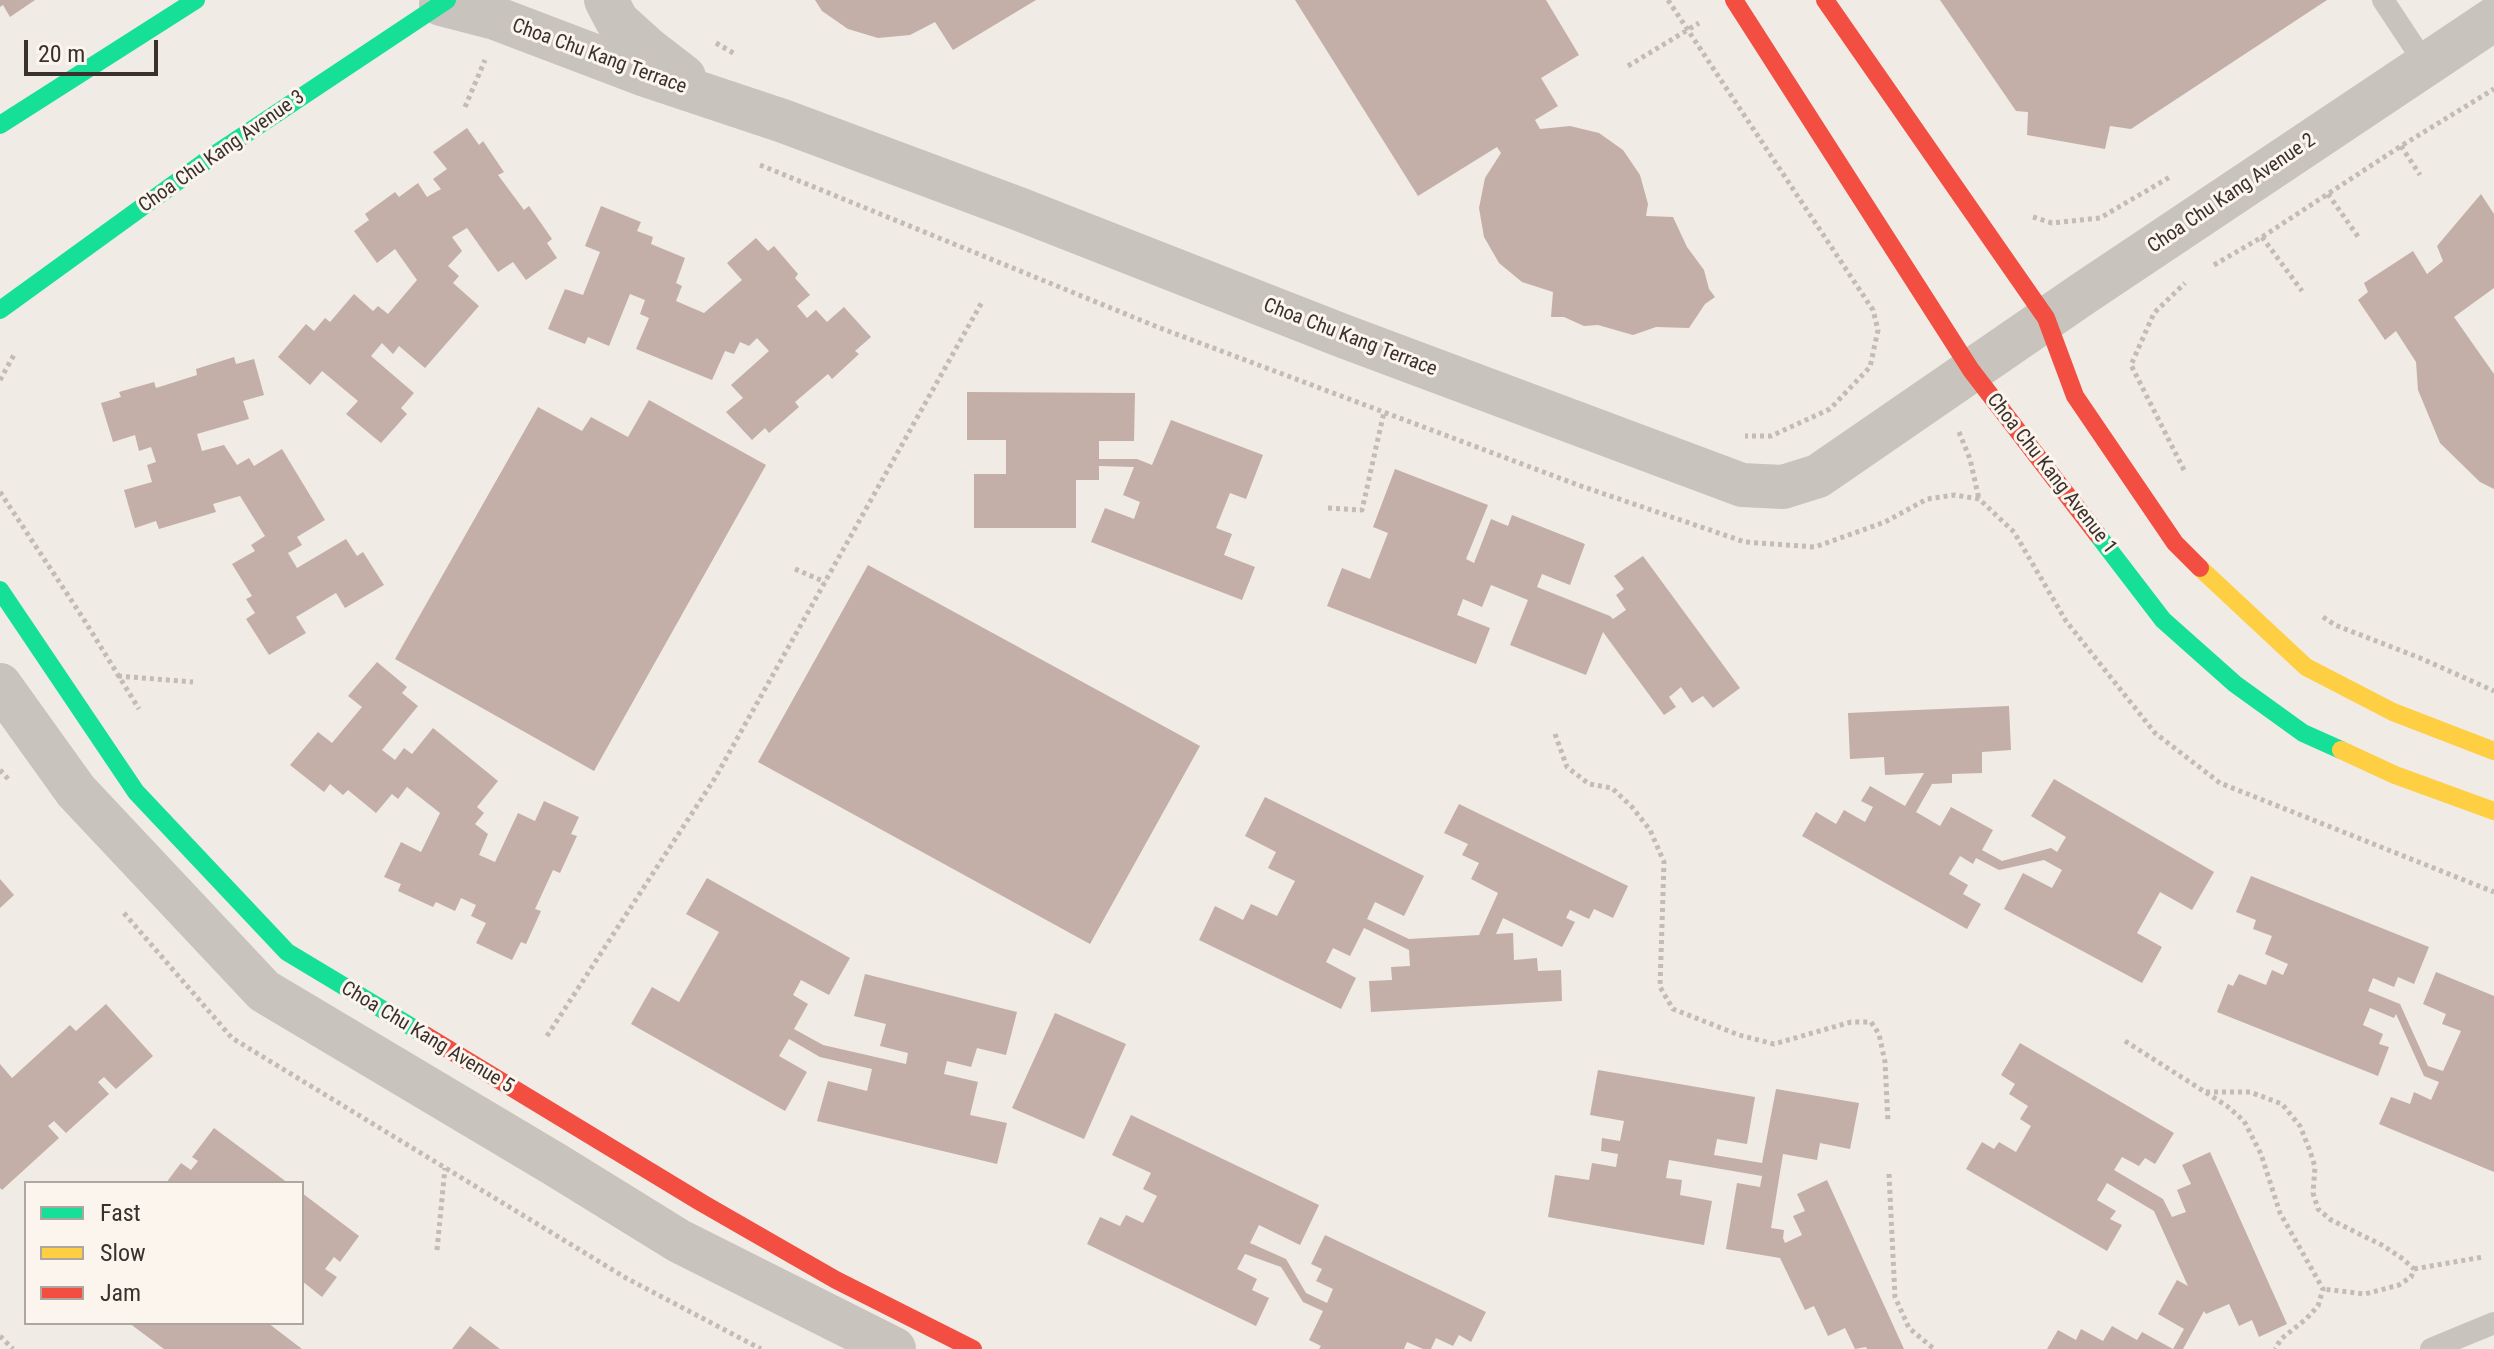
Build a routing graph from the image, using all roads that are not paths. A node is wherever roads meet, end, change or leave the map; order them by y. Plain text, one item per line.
1 (196, 0) edge
2 (606, 0) edge
3 (1734, 0) edge
4 (1825, 0) edge
5 (2383, 0) edge
6 (444, 2) edge
7 (2494, 19) edge
8 (2426, 65) junction
9 (711, 98) junction
10 (0, 125) edge
11 (47, 278) junction
12 (0, 310) edge
13 (2046, 318) junction
14 (0, 321) edge
15 (1971, 370) junction
16 (0, 590) edge
17 (0, 685) edge
18 (81, 710) junction
19 (39, 741) junction
20 (2494, 751) edge
21 (2494, 811) edge
22 (2494, 1323) edge
23 (894, 1349) edge
24 (973, 1349) edge
25 (2431, 1349) edge

1 - 10 street
2 - 9 street, Choa Chu Kang Terrace
3 - 15 street, Choa Chu Kang Avenue 1
4 - 13 street
5 - 8 lane
6 - 9 street, Choa Chu Kang Terrace
6 - 11 street, Choa Chu Kang Avenue 3
7 - 8 street, Choa Chu Kang Avenue 2
8 - 13 street, Choa Chu Kang Avenue 2
9 - 15 street, Choa Chu Kang Terrace
11 - 12 street, Choa Chu Kang Avenue 3
11 - 14 street
13 - 15 street, Choa Chu Kang Avenue 2
13 - 20 street
15 - 21 street, Choa Chu Kang Avenue 1
16 - 18 street, Choa Chu Kang Avenue 5
17 - 19 street
18 - 19 street
18 - 24 street, Choa Chu Kang Avenue 5
19 - 23 street
22 - 25 lane

